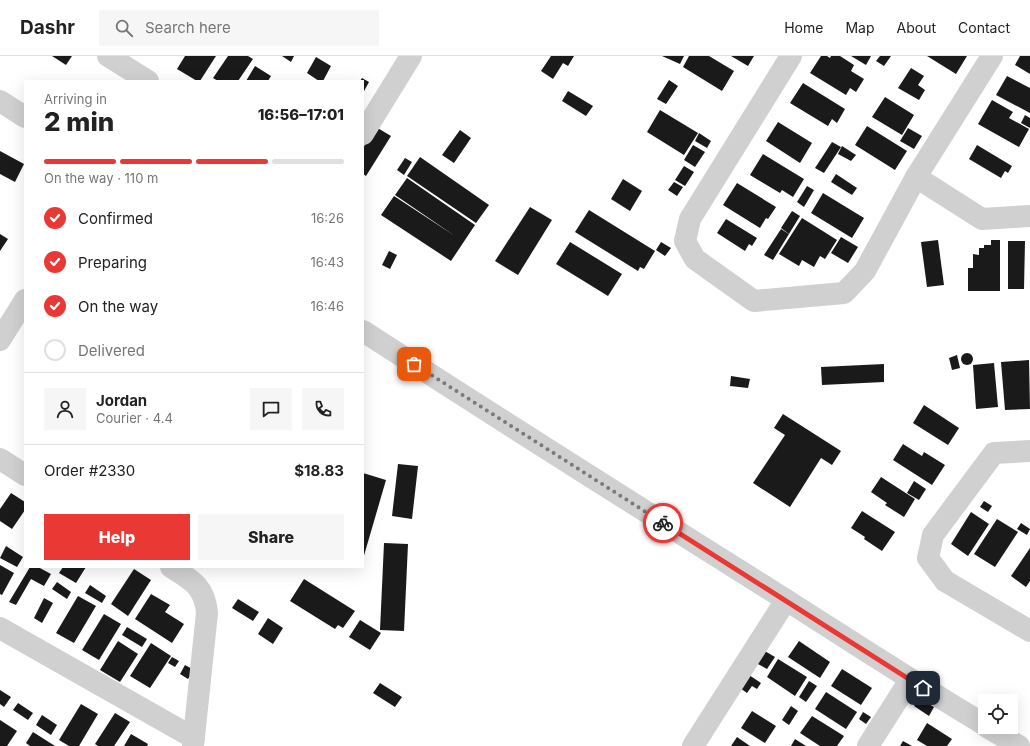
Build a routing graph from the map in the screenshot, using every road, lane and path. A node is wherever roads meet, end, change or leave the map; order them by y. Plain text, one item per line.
1 (108, 56) edge
2 (411, 56) edge
3 (792, 56) edge
4 (992, 56) edge
5 (146, 80) edge
6 (0, 101) edge
7 (24, 116) edge
8 (364, 132) edge
9 (916, 177) junction
10 (1030, 216) edge
11 (24, 302) edge
12 (364, 332) edge
13 (0, 340) edge
14 (1030, 451) edge
15 (0, 459) edge
16 (24, 474) edge
17 (172, 568) edge
18 (786, 600) junction
19 (0, 628) edge
20 (1030, 631) edge
21 (910, 680) junction
22 (978, 721) edge
23 (999, 734) edge
24 (194, 742) edge
25 (693, 746) edge
26 (868, 746) edge
27 (1019, 746) edge

1 - 5 street
2 - 8 street
3 - 9 street
4 - 9 street
6 - 7 street
9 - 10 street
11 - 13 street
12 - 18 street
14 - 20 street
15 - 16 street
17 - 24 street
18 - 21 street
18 - 25 street
19 - 24 street
21 - 22 street
21 - 26 street
23 - 27 street

